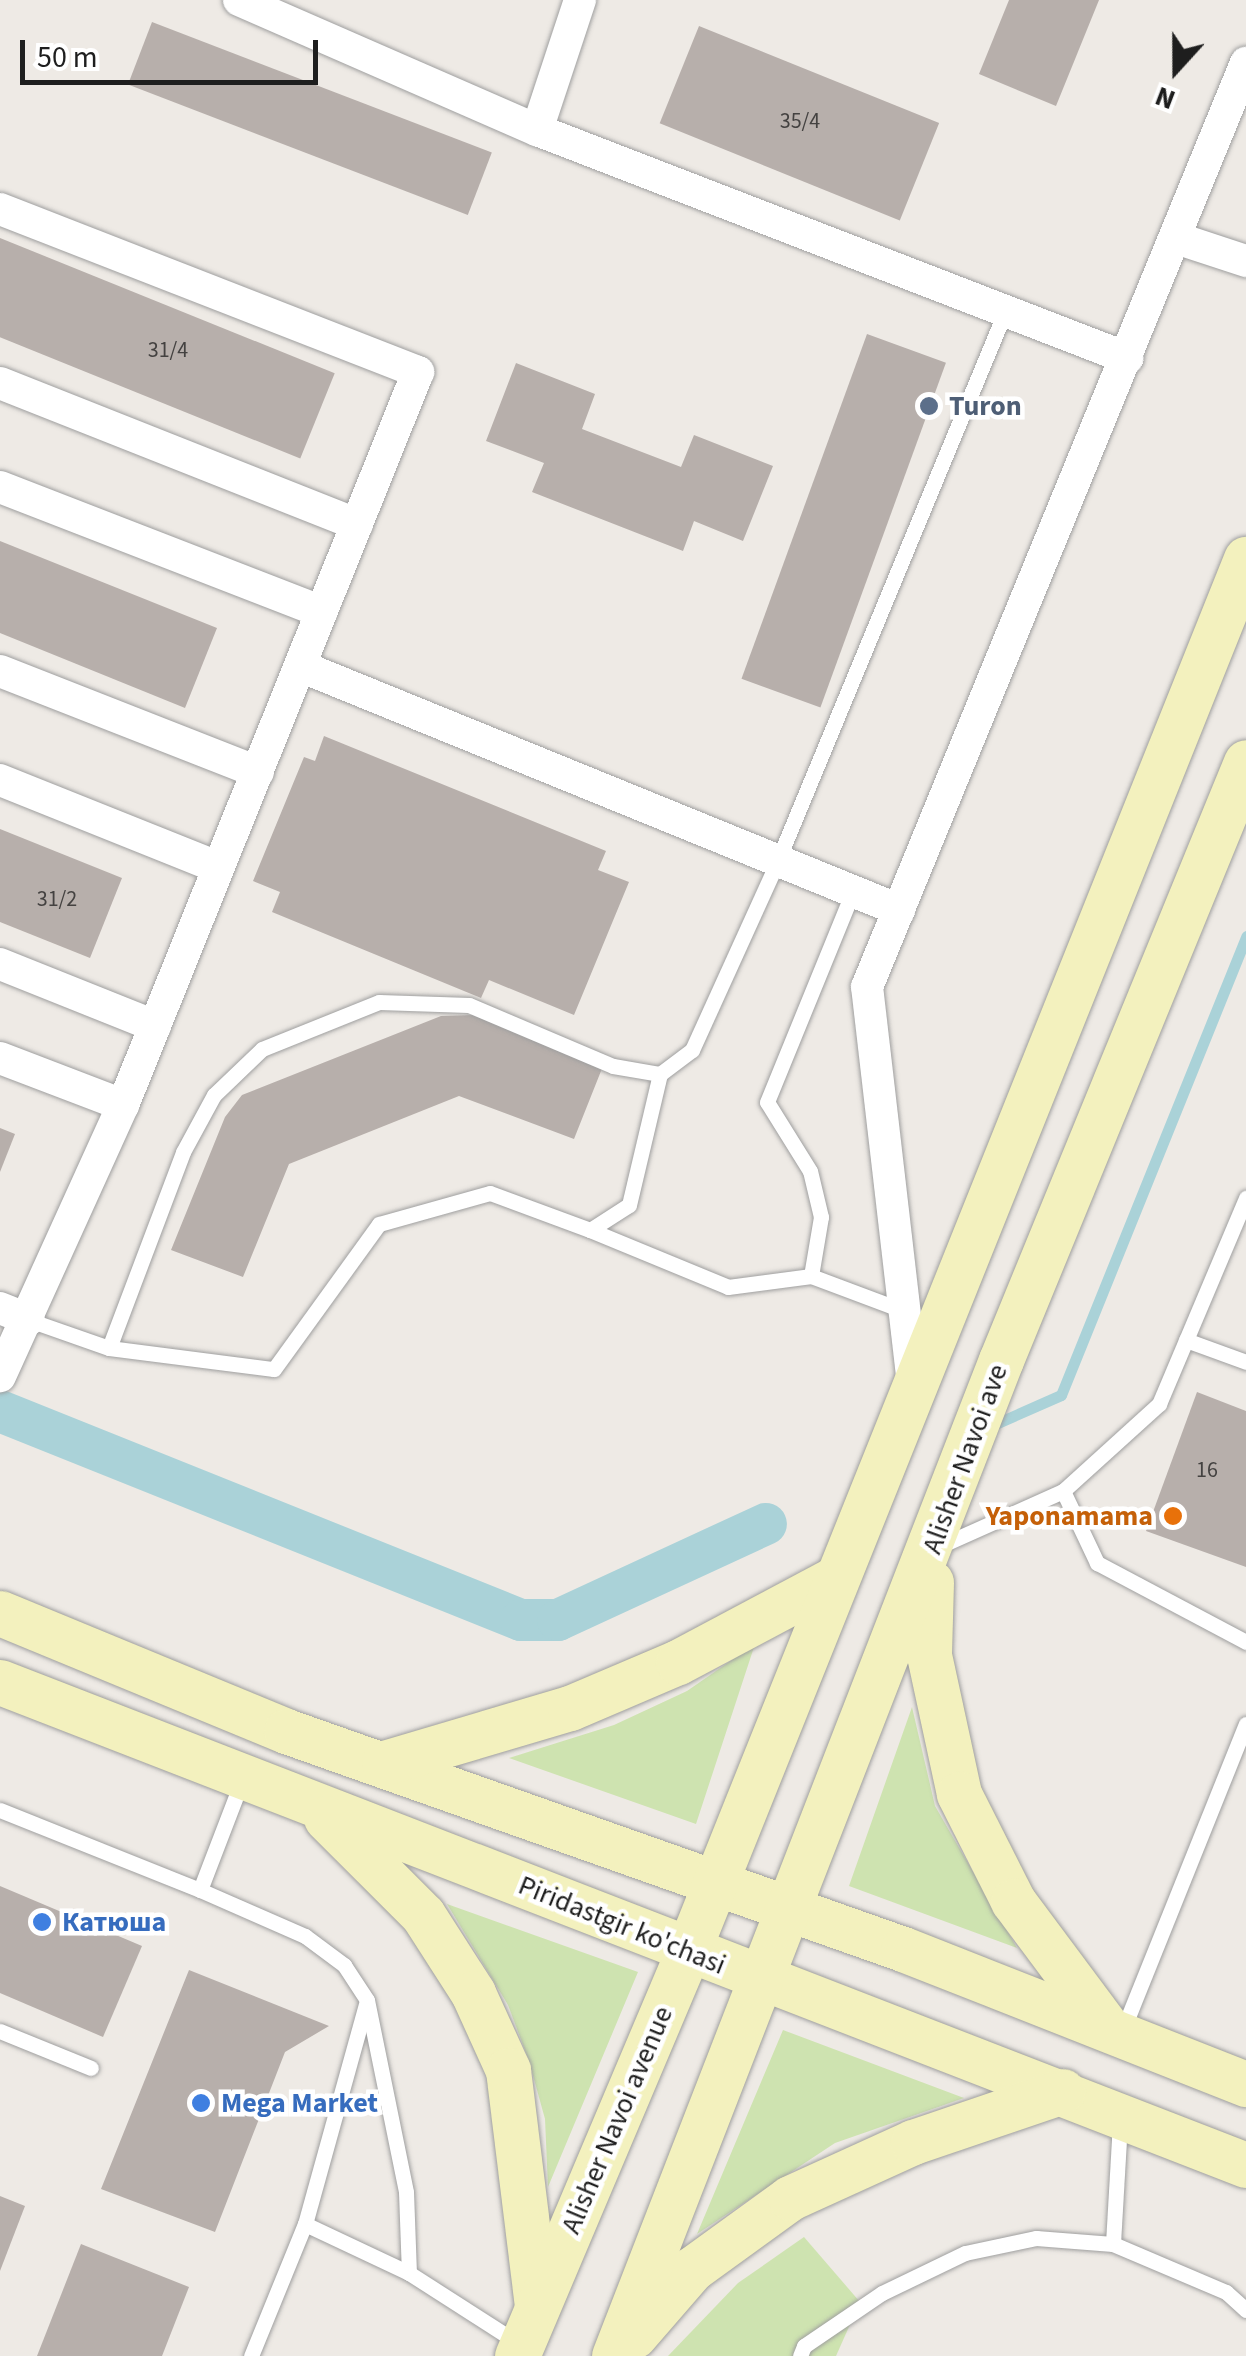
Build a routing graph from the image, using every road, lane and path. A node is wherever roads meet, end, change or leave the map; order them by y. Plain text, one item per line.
1 (239, 0) edge
2 (580, 0) edge
3 (1246, 63) edge
4 (537, 130) junction
5 (0, 208) edge
6 (1176, 238) junction
7 (1246, 262) edge
8 (1005, 312) junction
9 (1128, 358) junction
10 (0, 382) edge
11 (0, 488) edge
12 (357, 524) junction
13 (1246, 560) edge
14 (322, 612) junction
15 (300, 666) junction
16 (0, 671) edge
17 (1246, 762) edge
18 (258, 772) junction
19 (0, 780) edge
20 (778, 860) junction
21 (218, 867) junction
22 (853, 890) junction
23 (899, 910) junction
24 (0, 964) edge
25 (156, 1026) junction
26 (0, 1058) edge
27 (660, 1074) junction
28 (123, 1105) junction
29 (1246, 1198) edge
30 (590, 1230) junction
31 (810, 1276) junction
32 (904, 1311) junction
33 (14, 1314) edge
34 (1186, 1340) junction
35 (108, 1348) junction
36 (1246, 1362) edge
37 (0, 1376) edge
38 (912, 1384) junction
39 (1063, 1491) junction
40 (932, 1550) junction
41 (834, 1580) junction
42 (0, 1613) edge
43 (1246, 1642) edge
44 (0, 1682) edge
45 (1246, 1724) edge
46 (384, 1763) junction
47 (244, 1778) junction
48 (314, 1806) junction
49 (0, 1810) edge
50 (715, 1882) junction
51 (200, 1890) junction
52 (788, 1907) junction
53 (688, 1952) junction
54 (761, 1980) junction
55 (367, 2000) junction
56 (1113, 2028) junction
57 (0, 2030) edge
58 (91, 2068) dead end
59 (1246, 2084) edge
60 (1064, 2091) junction
61 (1120, 2113) junction
62 (1246, 2165) edge
63 (305, 2224) junction
64 (1113, 2244) junction
65 (409, 2274) junction
66 (1246, 2310) edge
67 (525, 2337) edge
68 (251, 2356) edge
69 (615, 2356) edge
70 (800, 2356) edge

1 - 4 street
2 - 4 street
3 - 6 street
4 - 8 street
5 - 12 street
6 - 7 street
6 - 9 street
8 - 9 street
8 - 20 lane
9 - 23 street
10 - 12 street
11 - 14 street
12 - 14 street
13 - 38 main road
14 - 15 street
15 - 18 street
15 - 20 street
16 - 18 street
17 - 40 main road, Alisher Navoi ave
18 - 21 street
19 - 21 street
20 - 22 street
20 - 27 lane
21 - 25 street
22 - 23 street
22 - 31 lane
23 - 32 street
24 - 25 street
25 - 28 street
26 - 28 street
27 - 30 lane
27 - 35 lane
28 - 33 street
29 - 34 lane
30 - 31 lane
30 - 35 lane
31 - 32 lane
32 - 38 street
33 - 35 lane
33 - 37 street
34 - 36 lane
34 - 39 lane
38 - 41 main road
39 - 40 lane
39 - 43 lane
40 - 52 main road, Alisher Navoi ave
40 - 56 main road
41 - 46 main road
41 - 50 main road
42 - 46 main road
44 - 47 main road, Piridastgir ko'chasi
45 - 56 lane
46 - 50 main road
47 - 48 main road, Piridastgir ko'chasi
47 - 51 lane
48 - 53 main road, Piridastgir ko'chasi
48 - 67 main road
49 - 51 lane
50 - 52 main road
50 - 53 main road, Alisher Navoi avenue
51 - 55 lane
52 - 54 main road, Alisher Navoi ave
52 - 56 main road
53 - 54 main road, Piridastgir ko'chasi
53 - 67 main road, Alisher Navoi avenue
54 - 60 main road, Piridastgir ko'chasi
54 - 69 main road, Alisher Navoi ave
55 - 63 lane
55 - 65 lane
56 - 59 main road
57 - 58 lane
60 - 61 main road, Piridastgir ko'chasi
60 - 69 main road
61 - 62 main road, Piridastgir ko'chasi
61 - 64 lane
63 - 65 lane
63 - 68 lane
64 - 66 lane
64 - 70 lane
65 - 67 lane

